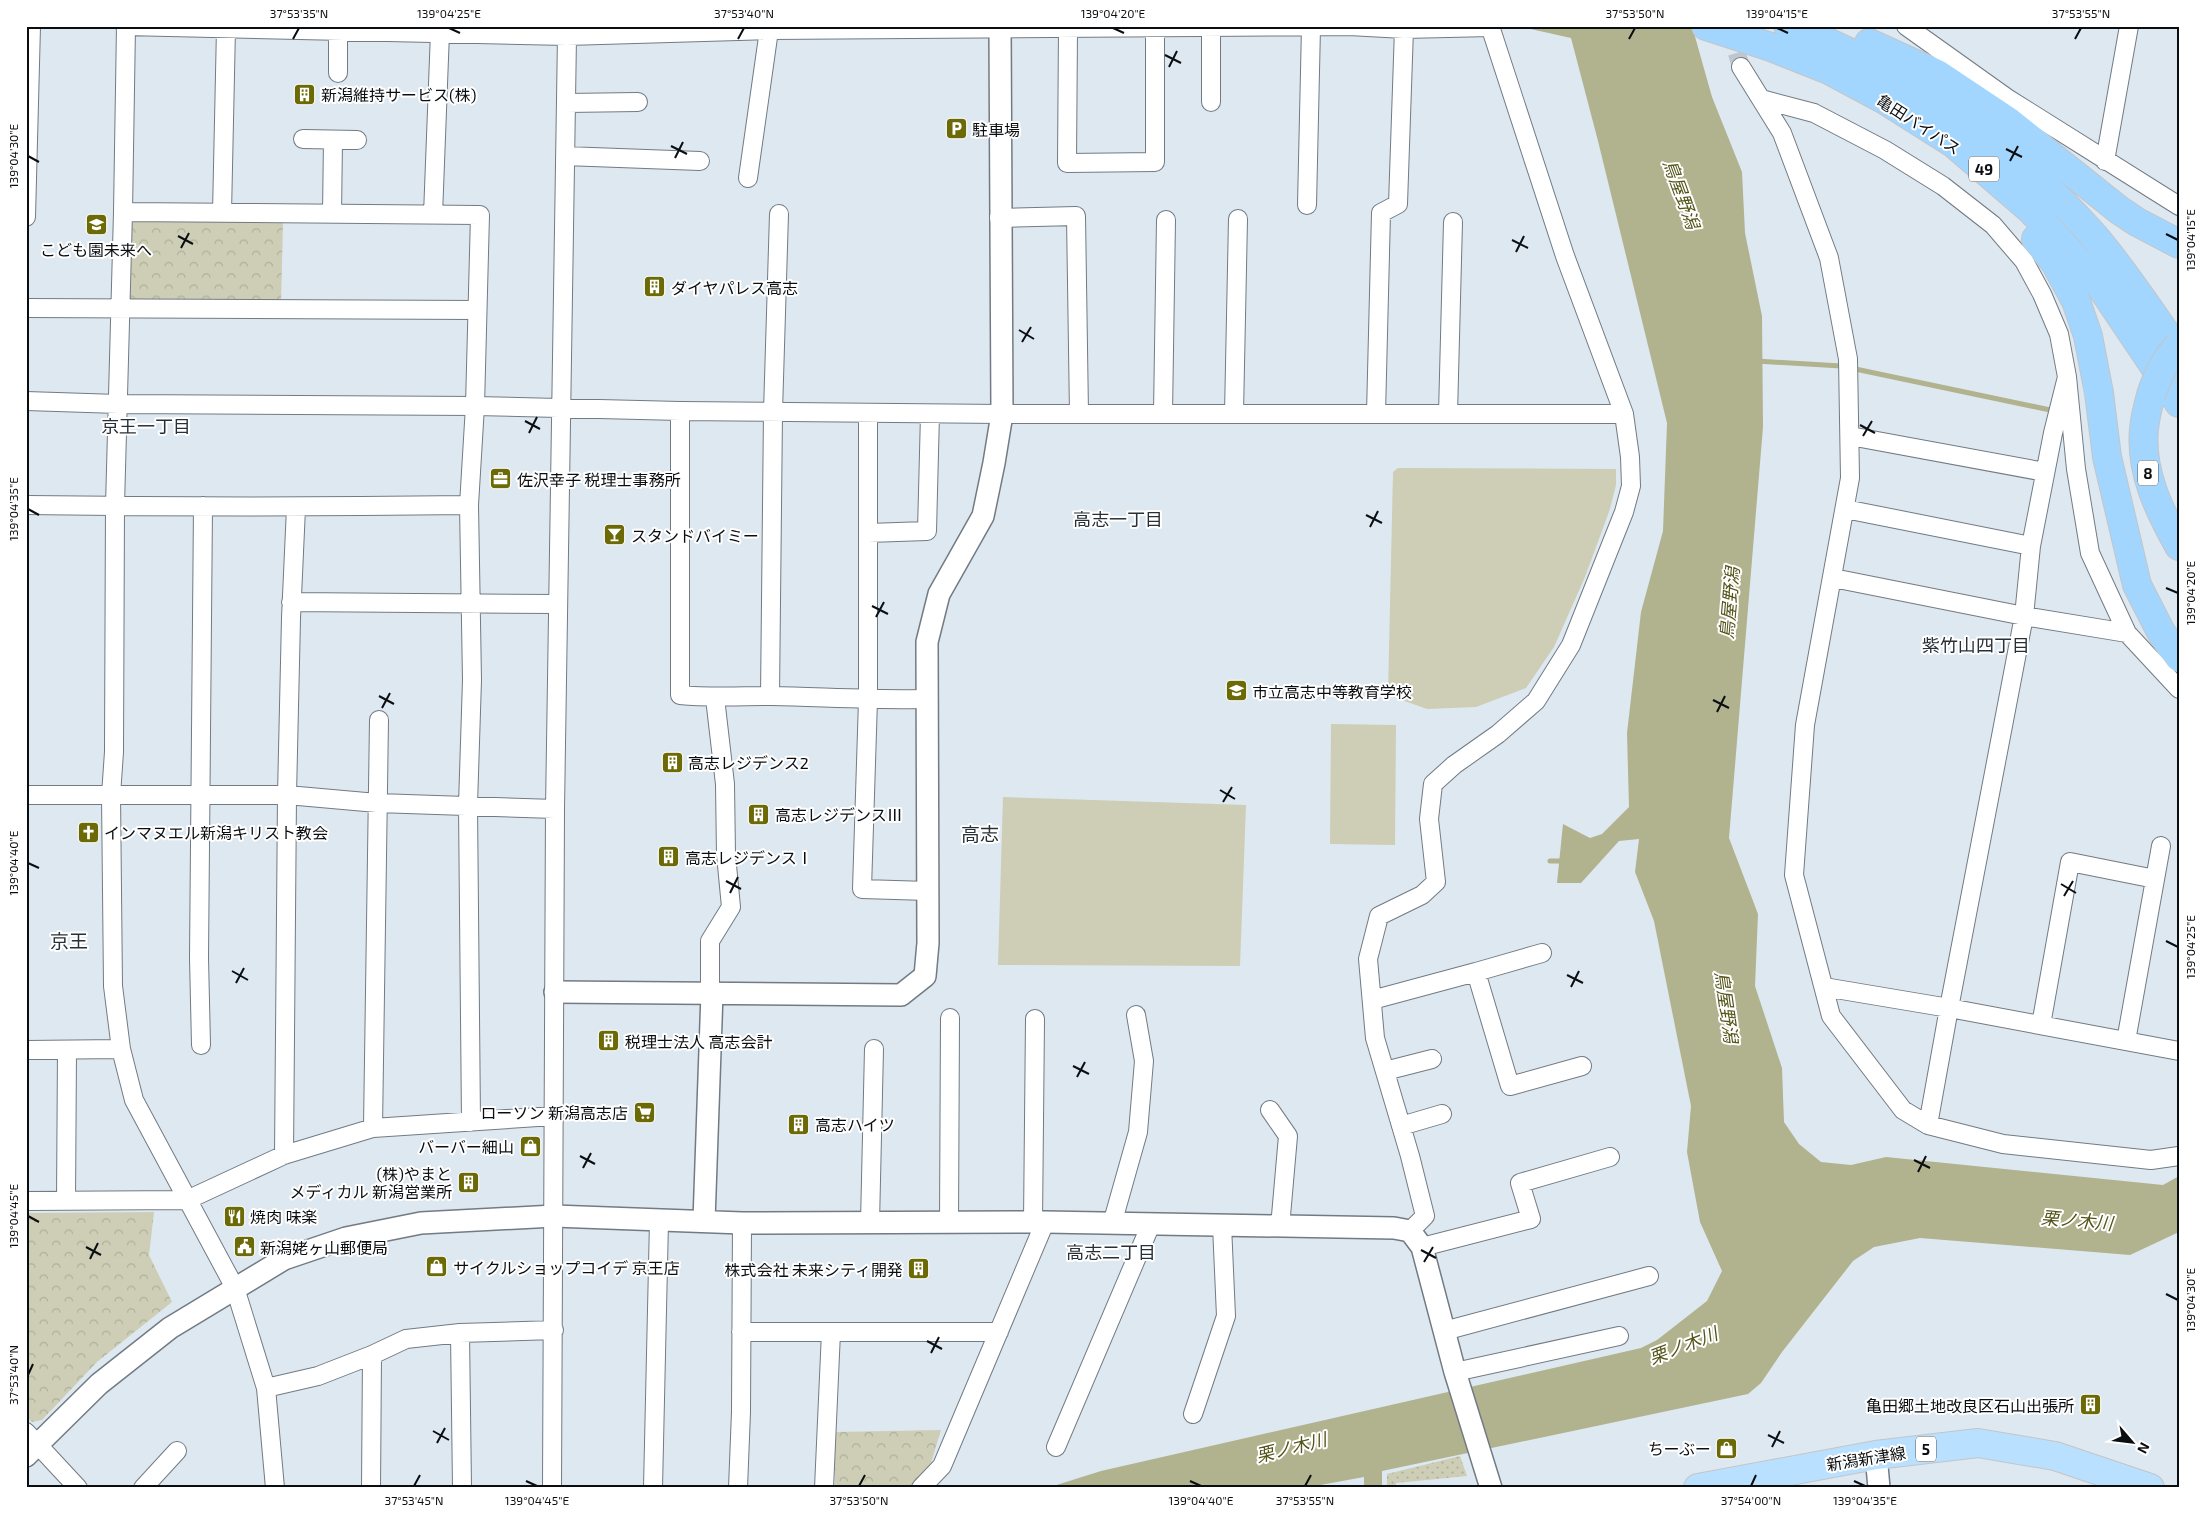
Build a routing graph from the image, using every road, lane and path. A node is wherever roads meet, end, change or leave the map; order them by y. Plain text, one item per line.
1 (31, 26) edge
2 (125, 26) edge
3 (1788, 26) edge
4 (1831, 26) edge
5 (1906, 26) edge
6 (2129, 26) edge
7 (1310, 27) edge
8 (1491, 27) edge
9 (1710, 27) edge
10 (226, 28) junction
11 (1000, 28) edge
12 (1068, 28) junction
13 (1155, 28) junction
14 (1211, 28) junction
15 (1404, 29) junction
16 (338, 30) junction
17 (769, 30) junction
18 (440, 32) junction
19 (567, 36) junction
20 (1741, 67) tunnel mouth
21 (338, 73) dead end
22 (1761, 99) junction
23 (638, 102) dead end
24 (1211, 102) dead end
25 (566, 103) junction
26 (303, 139) dead end
27 (333, 140) junction
28 (357, 140) dead end
29 (565, 156) junction
30 (700, 161) dead end
31 (2105, 161) junction
32 (748, 178) dead end
33 (2006, 188) junction
34 (1307, 205) dead end
35 (2179, 206) edge
36 (123, 212) junction
37 (222, 213) junction
38 (332, 214) junction
39 (778, 214) dead end
40 (433, 216) junction
41 (26, 217) edge
42 (999, 218) junction
43 (1238, 219) dead end
44 (1166, 220) dead end
45 (1453, 222) dead end
46 (2179, 244) edge
47 (26, 308) edge
48 (121, 310) junction
49 (477, 310) junction
50 (2179, 346) edge
51 (2179, 352) edge
52 (2067, 377) junction
53 (26, 402) edge
54 (2179, 403) edge
55 (118, 404) junction
56 (474, 406) junction
57 (561, 408) junction
58 (680, 411) junction
59 (773, 412) junction
60 (868, 413) junction
61 (930, 414) junction
62 (1002, 414) junction
63 (1079, 414) junction
64 (1163, 414) junction
65 (1234, 414) junction
66 (1376, 414) junction
67 (1448, 414) junction
68 (1624, 414) junction
69 (1850, 436) junction
70 (2045, 472) junction
71 (26, 505) edge
72 (469, 505) junction
73 (115, 506) junction
74 (203, 506) junction
75 (296, 508) junction
76 (1845, 509) junction
77 (2123, 530) junction
78 (868, 533) junction
79 (2031, 546) junction
80 (2179, 546) edge
81 (1833, 578) junction
82 (292, 602) junction
83 (471, 603) junction
84 (558, 604) junction
85 (2024, 616) junction
86 (2179, 629) edge
87 (2127, 633) junction
88 (2179, 657) edge
89 (2179, 689) edge
90 (770, 696) junction
91 (715, 698) junction
92 (928, 698) junction
93 (868, 700) junction
94 (379, 720) dead end
95 (26, 795) edge
96 (112, 795) junction
97 (200, 795) junction
98 (287, 795) junction
99 (377, 804) junction
100 (468, 805) junction
101 (555, 809) junction
102 (2161, 846) dead end
103 (2155, 879) junction
104 (928, 891) junction
105 (1542, 953) dead end
106 (1476, 972) junction
107 (1824, 987) junction
108 (555, 992) junction
109 (712, 993) junction
110 (1372, 1000) junction
111 (1949, 1008) junction
112 (1136, 1015) dead end
113 (950, 1018) dead end
114 (1035, 1019) dead end
115 (2041, 1025) junction
116 (2126, 1041) junction
117 (201, 1045) dead end
118 (874, 1049) dead end
119 (26, 1050) edge
120 (67, 1050) junction
121 (121, 1050) junction
122 (2179, 1051) edge
123 (1432, 1058) dead end
124 (1582, 1066) dead end
125 (1385, 1071) junction
126 (1270, 1110) dead end
127 (1442, 1114) dead end
128 (553, 1116) junction
129 (471, 1122) junction
130 (1928, 1125) junction
131 (1402, 1126) junction
132 (373, 1128) junction
133 (284, 1155) junction
134 (2179, 1156) edge
135 (1610, 1157) dead end
136 (187, 1200) junction
137 (26, 1201) edge
138 (66, 1201) junction
139 (554, 1216) junction
140 (659, 1221) junction
141 (704, 1221) junction
142 (1039, 1222) junction
143 (742, 1223) junction
144 (870, 1223) junction
145 (949, 1223) junction
146 (1112, 1224) junction
147 (1152, 1224) junction
148 (1222, 1225) junction
149 (1280, 1227) junction
150 (1416, 1239) junction
151 (1649, 1276) dead end
152 (235, 1288) junction
153 (554, 1330) junction
154 (1444, 1331) junction
155 (742, 1332) junction
156 (831, 1332) junction
157 (999, 1332) junction
158 (460, 1333) junction
159 (1619, 1336) dead end
160 (372, 1355) junction
161 (1456, 1376) junction
162 (266, 1388) junction
163 (1193, 1414) dead end
164 (30, 1444) edge
165 (1056, 1447) dead end
166 (177, 1451) dead end
167 (1876, 1455) junction
168 (2136, 1486) edge
169 (78, 1488) edge
170 (143, 1488) edge
171 (275, 1488) edge
172 (371, 1488) edge
173 (462, 1488) edge
174 (552, 1488) edge
175 (653, 1488) edge
176 (738, 1488) edge
177 (824, 1488) edge
178 (922, 1488) edge
179 (1491, 1488) edge
180 (1698, 1488) edge
181 (1879, 1488) edge

1 - 41 street
2 - 10 street
2 - 36 street
3 - 51 highway, 亀田バイパス / 49
4 - 46 highway
5 - 31 street
6 - 31 street
7 - 14 street
7 - 15 street
7 - 34 street
8 - 15 street
8 - 68 street
9 - 33 highway, 亀田バイパス / 49
10 - 16 street
10 - 37 street
11 - 12 street
11 - 17 street
11 - 42 street
12 - 13 street
12 - 13 street
13 - 14 street
14 - 24 street
15 - 66 street
16 - 18 street
16 - 21 street
17 - 19 street
17 - 32 street
18 - 19 street
18 - 40 street
19 - 25 street
20 - 22 street
22 - 52 street
22 - 69 street
23 - 25 street
25 - 29 street
26 - 27 street
27 - 28 street
27 - 38 street
29 - 30 street
29 - 57 street
31 - 35 street
33 - 54 highway, 亀田バイパス / 49
33 - 77 highway
36 - 37 street
36 - 48 street
37 - 38 street
38 - 40 street
39 - 59 street
40 - 49 street
42 - 62 street
42 - 63 street
43 - 65 street
44 - 64 street
45 - 67 street
47 - 48 street
48 - 49 street
48 - 55 street
49 - 56 street
50 - 80 highway, 8, bridge
52 - 70 street
52 - 87 street
53 - 55 street
55 - 56 street
55 - 73 street
56 - 57 street
56 - 72 street
57 - 58 street
57 - 84 street
58 - 59 street
58 - 91 street
59 - 60 street
59 - 90 street
60 - 61 street
60 - 78 street
61 - 62 street
61 - 78 street
62 - 63 street
62 - 92 street
63 - 64 street
64 - 65 street
65 - 66 street
66 - 67 street
67 - 68 street
68 - 110 street
69 - 70 street
69 - 76 street
70 - 79 street
71 - 73 street
72 - 75 street
72 - 83 street
73 - 74 street
73 - 96 street
74 - 75 street
74 - 97 street
75 - 82 street
76 - 79 street
76 - 81 street
77 - 86 highway
77 - 88 highway
78 - 93 street
79 - 85 street
81 - 85 street
81 - 107 street
82 - 83 street
82 - 98 street
83 - 84 street
83 - 100 street
84 - 101 street
85 - 87 street
85 - 111 street
87 - 89 street
90 - 91 street
90 - 93 street
91 - 109 street
92 - 93 street
92 - 104 street
93 - 104 street
94 - 99 street
95 - 96 street
96 - 97 street
96 - 121 street
97 - 98 street
97 - 117 street
98 - 99 street
98 - 133 street
99 - 100 street
99 - 132 street
100 - 101 street
100 - 129 street
101 - 108 street
102 - 103 street
103 - 115 street
103 - 116 street
104 - 109 street
105 - 106 street
106 - 110 street
106 - 124 street
107 - 111 street
107 - 130 street
108 - 109 street
108 - 128 street
109 - 141 street
110 - 125 street
111 - 115 street
111 - 130 street
112 - 146 street
113 - 145 street
114 - 142 street
115 - 116 street
116 - 122 street
118 - 144 street
119 - 120 street
120 - 121 street
120 - 138 street
121 - 136 street
123 - 125 street
125 - 131 street
126 - 149 street
127 - 131 street
128 - 129 street
128 - 139 street
129 - 132 street
130 - 134 street
131 - 150 street
132 - 133 street
133 - 136 street
135 - 150 street
136 - 138 street
136 - 152 street
137 - 138 street
139 - 140 street
139 - 152 street
139 - 153 street
140 - 141 street
140 - 175 street
141 - 143 street
142 - 145 street
142 - 146 street
142 - 157 street
143 - 144 street
143 - 155 street
144 - 145 street
146 - 147 street
147 - 148 street
147 - 165 street
148 - 149 street
148 - 163 street
149 - 150 street
150 - 154 street
151 - 154 street
152 - 162 street
152 - 164 street
153 - 158 street
153 - 174 street
154 - 161 street
155 - 156 street
155 - 176 street
156 - 157 street
156 - 177 street
157 - 178 street
158 - 160 street
158 - 173 street
159 - 161 street
160 - 162 street
160 - 172 street
161 - 179 street
162 - 171 street
164 - 169 street
166 - 170 street
167 - 168 main road, 新潟新津線 / 5
167 - 180 main road, 新潟新津線 / 5
167 - 181 street

